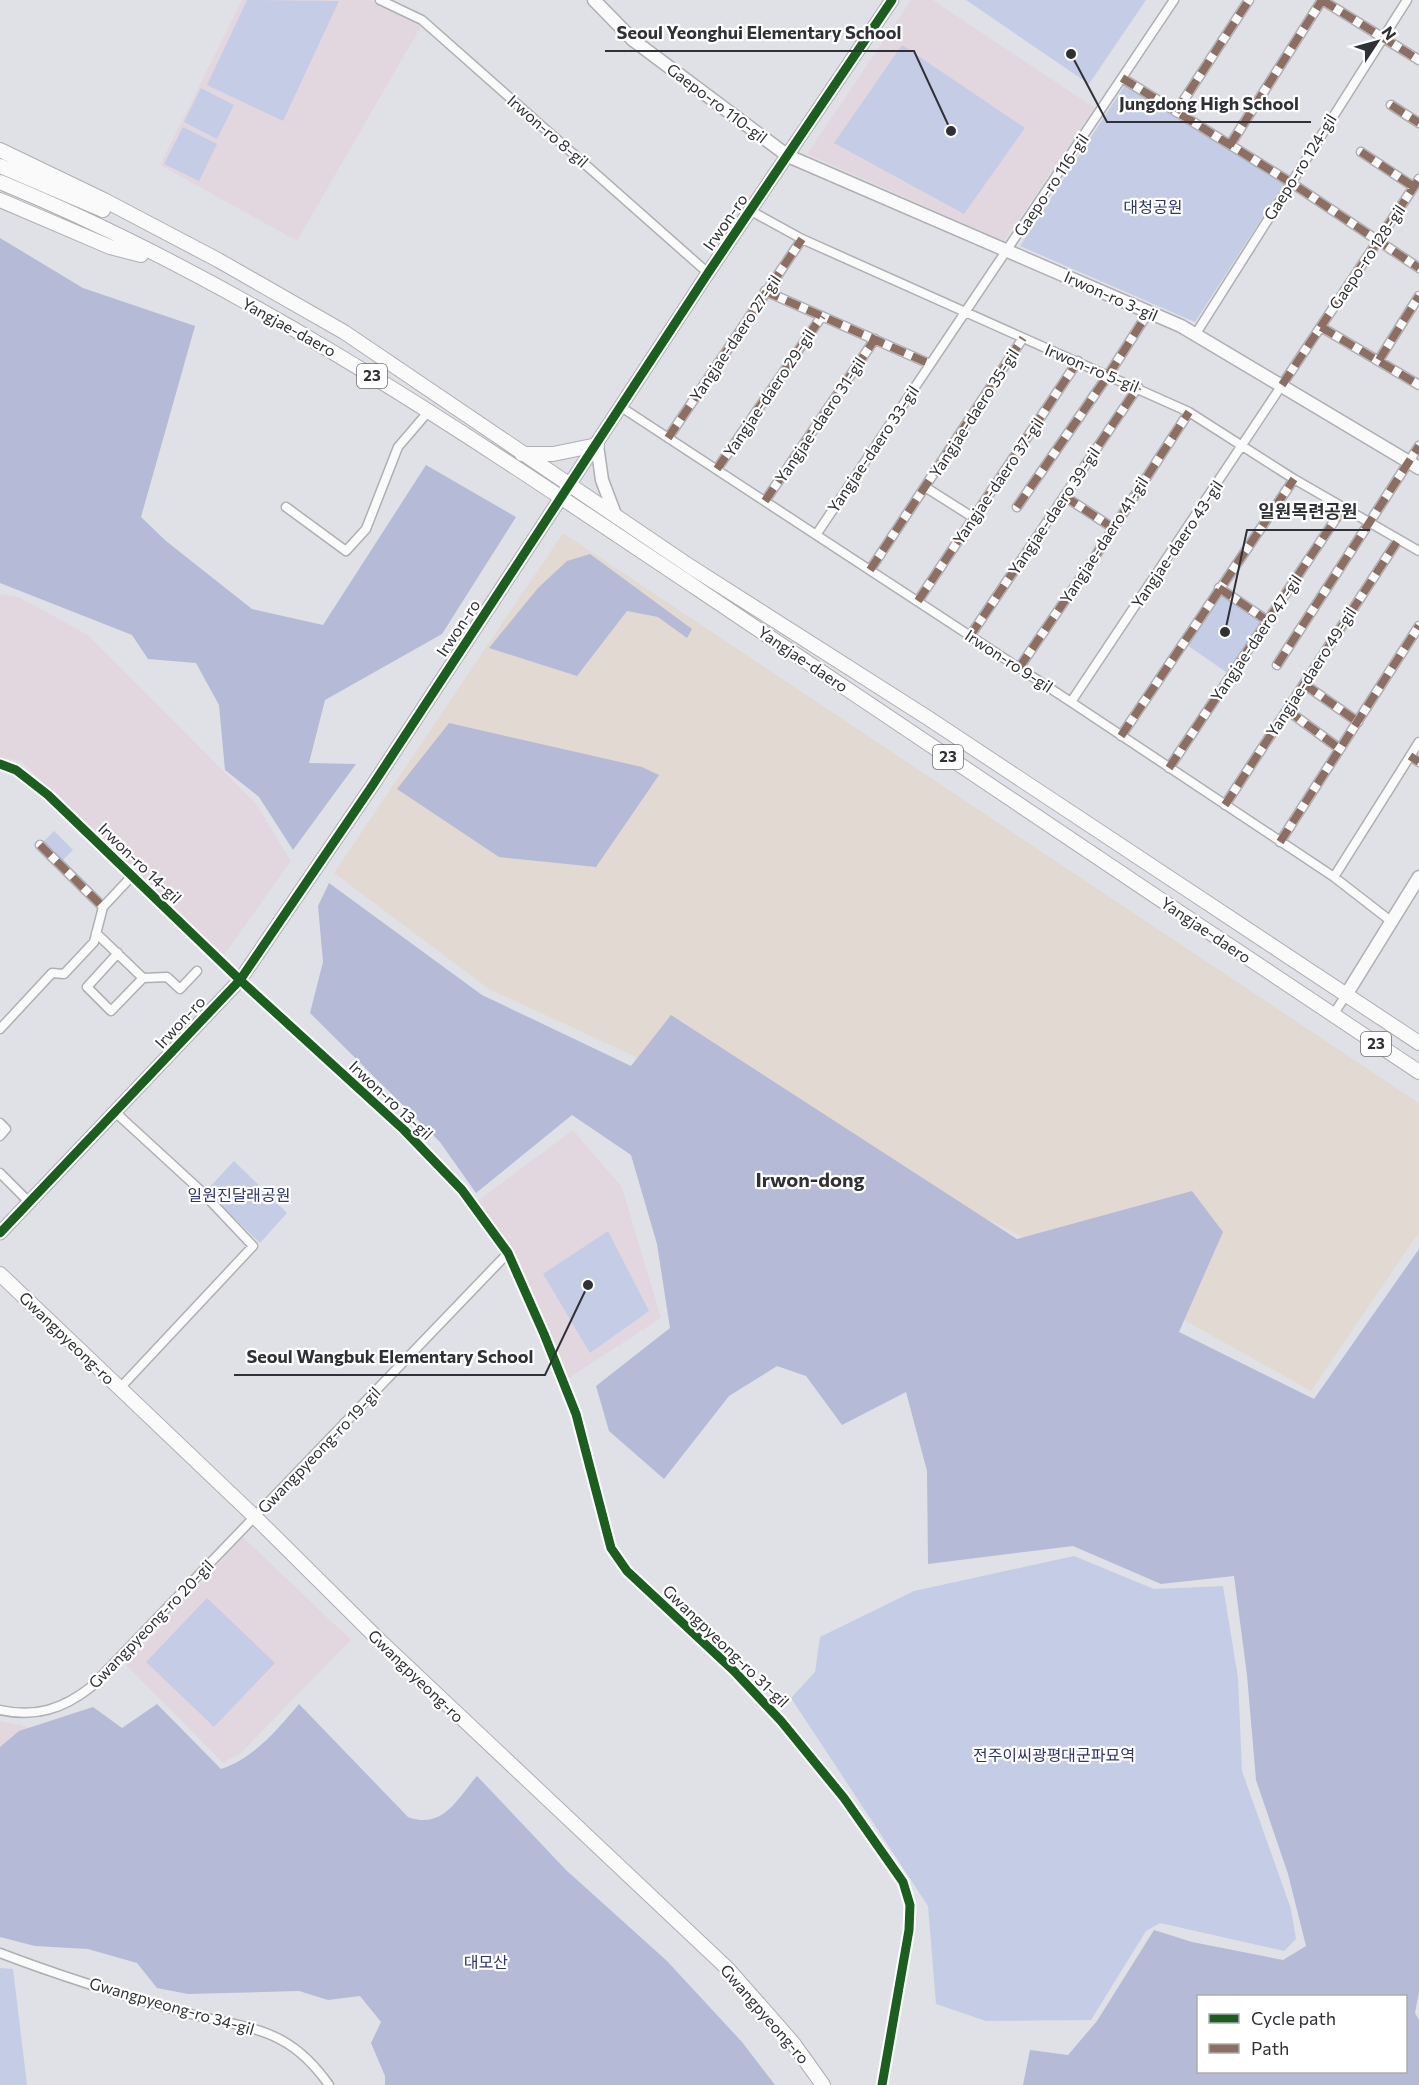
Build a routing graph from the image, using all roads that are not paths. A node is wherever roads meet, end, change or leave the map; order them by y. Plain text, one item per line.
1 (380, 0) edge
2 (594, 0) edge
3 (892, 0) edge
4 (1174, 0) edge
5 (1250, 0) edge
6 (1322, 0) edge
7 (1407, 0) edge
8 (1382, 38) junction
9 (1419, 60) edge
10 (1122, 78) junction
11 (1391, 105) dead end
12 (1176, 112) junction
13 (1419, 123) edge
14 (1230, 144) junction
15 (0, 150) edge
16 (1361, 152) dead end
17 (788, 156) junction
18 (0, 166) edge
19 (0, 182) edge
20 (1290, 182) junction
21 (1416, 183) edge
22 (0, 200) edge
23 (752, 211) junction
24 (802, 239) junction
25 (1378, 241) junction
26 (1007, 250) junction
27 (218, 260) junction
28 (175, 265) junction
29 (1419, 268) edge
30 (708, 273) junction
31 (765, 291) junction
32 (1418, 301) edge
33 (965, 312) junction
34 (1148, 313) junction
35 (822, 316) junction
36 (1321, 327) junction
37 (1195, 335) junction
38 (1023, 338) junction
39 (875, 339) junction
40 (1379, 360) junction
41 (1078, 361) junction
42 (930, 364) junction
43 (1109, 374) junction
44 (1282, 385) junction
45 (1419, 385) edge
46 (1138, 387) junction
47 (621, 407) junction
48 (428, 412) junction
49 (1189, 412) junction
50 (668, 438) junction
51 (597, 445) junction
52 (1242, 446) junction
53 (1419, 446) edge
54 (522, 454) junction
55 (1414, 465) edge
56 (717, 469) junction
57 (1294, 479) junction
58 (925, 488) junction
59 (566, 492) junction
60 (1064, 496) junction
61 (765, 501) junction
62 (286, 507) dead end
63 (1017, 507) dead end
64 (1342, 508) junction
65 (616, 517) junction
66 (974, 518) junction
67 (1369, 524) junction
68 (1113, 528) junction
69 (816, 535) junction
70 (1398, 540) junction
71 (1419, 551) edge
72 (870, 570) junction
73 (1219, 588) junction
74 (918, 601) junction
75 (1268, 621) junction
76 (1419, 626) edge
77 (970, 636) junction
78 (1277, 665) dead end
79 (1018, 668) junction
80 (1304, 684) junction
81 (1071, 702) junction
82 (1287, 710) junction
83 (1358, 722) junction
84 (1121, 736) junction
85 (1419, 742) edge
86 (1340, 750) junction
87 (1410, 756) junction
88 (1419, 762) edge
89 (0, 764) edge
90 (1169, 768) junction
91 (1225, 805) junction
92 (1280, 842) junction
93 (40, 845) dead end
94 (132, 876) junction
95 (1419, 877) edge
96 (1334, 878) junction
97 (102, 907) junction
98 (1392, 922) junction
99 (96, 933) junction
100 (118, 953) junction
101 (197, 971) dead end
102 (143, 978) junction
103 (240, 980) junction
104 (1346, 995) junction
105 (1333, 1016) junction
106 (0, 1029) edge
107 (1419, 1043) edge
108 (1419, 1072) edge
109 (116, 1112) junction
110 (0, 1123) edge
111 (0, 1136) edge
112 (0, 1173) edge
113 (29, 1202) junction
114 (0, 1233) edge
115 (508, 1253) junction
116 (0, 1274) edge
117 (120, 1388) junction
118 (255, 1517) junction
119 (0, 1710) edge
120 (0, 1953) edge
121 (329, 2085) edge
122 (824, 2085) edge
123 (882, 2085) edge

1 - 30 street, Irwon-ro 8-gil
2 - 17 street, Gaepo-ro 110-gil
3 - 17 street, Irwon-ro
4 - 10 street, Gaepo-ro 116-gil
5 - 12 street
6 - 8 street
6 - 14 street
7 - 8 street, Gaepo-ro 124-gil
8 - 9 street
8 - 20 street, Gaepo-ro 124-gil
10 - 12 street
10 - 26 street, Gaepo-ro 116-gil
11 - 13 street
12 - 14 street
14 - 20 street
15 - 27 main road, Yangjae-daero / 23
16 - 21 street, Gaepo-ro 128-gil
17 - 23 street, Irwon-ro
17 - 26 street, Irwon-ro 3-gil
18 - 27 main road, Yangjae-daero
19 - 28 main road, Yangjae-daero
20 - 25 street
20 - 37 street, Gaepo-ro 124-gil
21 - 25 street, Gaepo-ro 128-gil
22 - 28 main road, Yangjae-daero / 23
23 - 24 street, Irwon-ro 5-gil
23 - 30 street, Irwon-ro
24 - 31 street, Yangjae-daero 27-gil
24 - 33 street, Irwon-ro 5-gil
25 - 29 street
25 - 36 street, Gaepo-ro 128-gil
26 - 33 street, Yangjae-daero 33-gil
26 - 34 street, Irwon-ro 3-gil
27 - 54 main road, Yangjae-daero / 23
28 - 48 main road, Yangjae-daero / 23
30 - 47 street, Irwon-ro
31 - 35 street
31 - 50 street, Yangjae-daero 27-gil
32 - 40 street
33 - 38 street, Irwon-ro 5-gil
33 - 42 street, Yangjae-daero 33-gil
34 - 37 street, Irwon-ro 3-gil
34 - 43 street
35 - 39 street
35 - 56 street, Yangjae-daero 29-gil
36 - 40 street, Gaepo-ro 128-gil
36 - 44 street, Gaepo-ro 128-gil
37 - 44 street, Irwon-ro 3-gil
38 - 41 street, Irwon-ro 5-gil
38 - 58 street, Yangjae-daero 35-gil
39 - 42 street
39 - 61 street, Yangjae-daero 31-gil
40 - 45 street, Gaepo-ro 128-gil
41 - 43 street, Irwon-ro 5-gil
41 - 66 street, Yangjae-daero 37-gil
42 - 69 street, Yangjae-daero 33-gil
43 - 46 street, Irwon-ro 5-gil
43 - 63 street
44 - 52 street, Yangjae-daero 43-gil
44 - 55 street, Irwon-ro 3-gil
46 - 49 street, Irwon-ro 5-gil
46 - 60 street, Yangjae-daero 39-gil
47 - 50 street, Irwon-ro 9-gil
47 - 51 street, Irwon-ro
48 - 59 main road, Yangjae-daero / 23
48 - 62 street
49 - 52 street, Irwon-ro 5-gil
49 - 68 street, Yangjae-daero 41-gil
50 - 56 street, Irwon-ro 9-gil
51 - 54 main road
51 - 59 street, Irwon-ro
51 - 65 street
52 - 57 street, Irwon-ro 5-gil
52 - 81 street, Yangjae-daero 43-gil
53 - 55 street
54 - 59 main road, Yangjae-daero / 23
55 - 67 street
56 - 61 street, Irwon-ro 9-gil
57 - 64 street, Irwon-ro 5-gil
57 - 73 street
58 - 66 street, Yangjae-daero 35-gil
58 - 72 street, Yangjae-daero 35-gil
59 - 65 main road, Yangjae-daero / 23
59 - 103 street, Irwon-ro
59 - 105 main road, Yangjae-daero / 23
60 - 68 street
60 - 77 street, Yangjae-daero 39-gil
61 - 69 street, Irwon-ro 9-gil
64 - 67 street, Irwon-ro 5-gil
64 - 75 street, Yangjae-daero 47-gil
65 - 104 main road, Yangjae-daero / 23
66 - 74 street, Yangjae-daero 37-gil
67 - 70 street, Irwon-ro 5-gil
67 - 78 street
68 - 79 street, Yangjae-daero 41-gil
69 - 72 street, Irwon-ro 9-gil
70 - 71 street, Irwon-ro 5-gil
70 - 80 street, Yangjae-daero 49-gil
72 - 74 street, Irwon-ro 9-gil
73 - 75 street
73 - 84 street
74 - 77 street, Irwon-ro 9-gil
75 - 90 street, Yangjae-daero 47-gil
76 - 83 street
77 - 79 street, Irwon-ro 9-gil
79 - 81 street, Irwon-ro 9-gil
80 - 82 street, Yangjae-daero 49-gil
80 - 83 street
81 - 84 street, Irwon-ro 9-gil
82 - 86 street
82 - 91 street, Yangjae-daero 49-gil
83 - 86 street
84 - 90 street, Irwon-ro 9-gil
85 - 87 street
86 - 92 street
87 - 88 street
87 - 96 street
89 - 94 street, Irwon-ro 14-gil
90 - 91 street, Irwon-ro 9-gil
91 - 92 street, Irwon-ro 9-gil
92 - 96 street, Irwon-ro 9-gil
93 - 97 street
94 - 97 street
94 - 103 street, Irwon-ro 14-gil
95 - 98 street
96 - 98 street, Irwon-ro 9-gil
97 - 99 street
98 - 104 street
99 - 100 street
99 - 106 street
100 - 102 street
100 - 102 street
101 - 102 street
103 - 109 street, Irwon-ro
103 - 115 street, Irwon-ro 13-gil
104 - 105 street
104 - 107 main road, Yangjae-daero / 23
105 - 108 main road, Yangjae-daero / 23
109 - 113 street, Irwon-ro
109 - 117 street
110 - 111 street
112 - 113 street
113 - 114 street, Irwon-ro
115 - 118 street, Gwangpyeong-ro 19-gil
115 - 123 street, Gwangpyeong-ro 31-gil
116 - 117 main road, Gwangpyeong-ro
117 - 118 main road, Gwangpyeong-ro
118 - 119 street, Gwangpyeong-ro 20-gil
118 - 122 main road, Gwangpyeong-ro
120 - 121 street, Gwangpyeong-ro 34-gil

